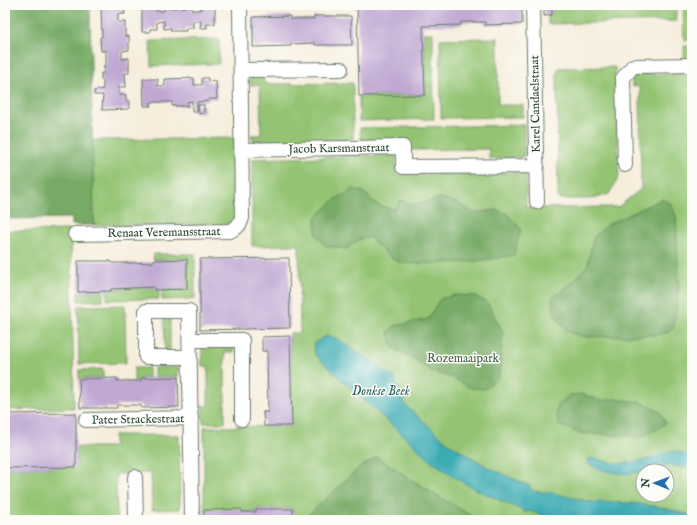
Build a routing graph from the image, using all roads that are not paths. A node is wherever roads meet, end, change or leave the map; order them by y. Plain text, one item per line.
1 (240, 5) edge
2 (533, 5) edge
3 (692, 65) edge
4 (342, 69) dead end
5 (241, 70) junction
6 (242, 150) junction
7 (537, 166) junction
8 (625, 166) dead end
9 (537, 202) dead end
10 (75, 234) dead end
11 (190, 340) junction
12 (190, 357) junction
13 (191, 418) junction
14 (242, 419) dead end
15 (86, 420) dead end
16 (134, 477) dead end
17 (136, 520) edge
18 (192, 520) edge

1 - 5 street, Renaat Veremansstraat
2 - 7 street, Karel Candaelstraat
3 - 8 street
4 - 5 street
5 - 6 street, Renaat Veremansstraat
6 - 7 street, Jacob Karsmanstraat
6 - 10 street, Renaat Veremansstraat
7 - 9 street, Karel Candaelstraat
11 - 12 street, Pater Strackestraat
11 - 12 street, Pater Strackestraat
11 - 14 street
12 - 13 street, Pater Strackestraat
13 - 15 street, Pater Strackestraat
13 - 18 street, Pater Strackestraat
16 - 17 street

